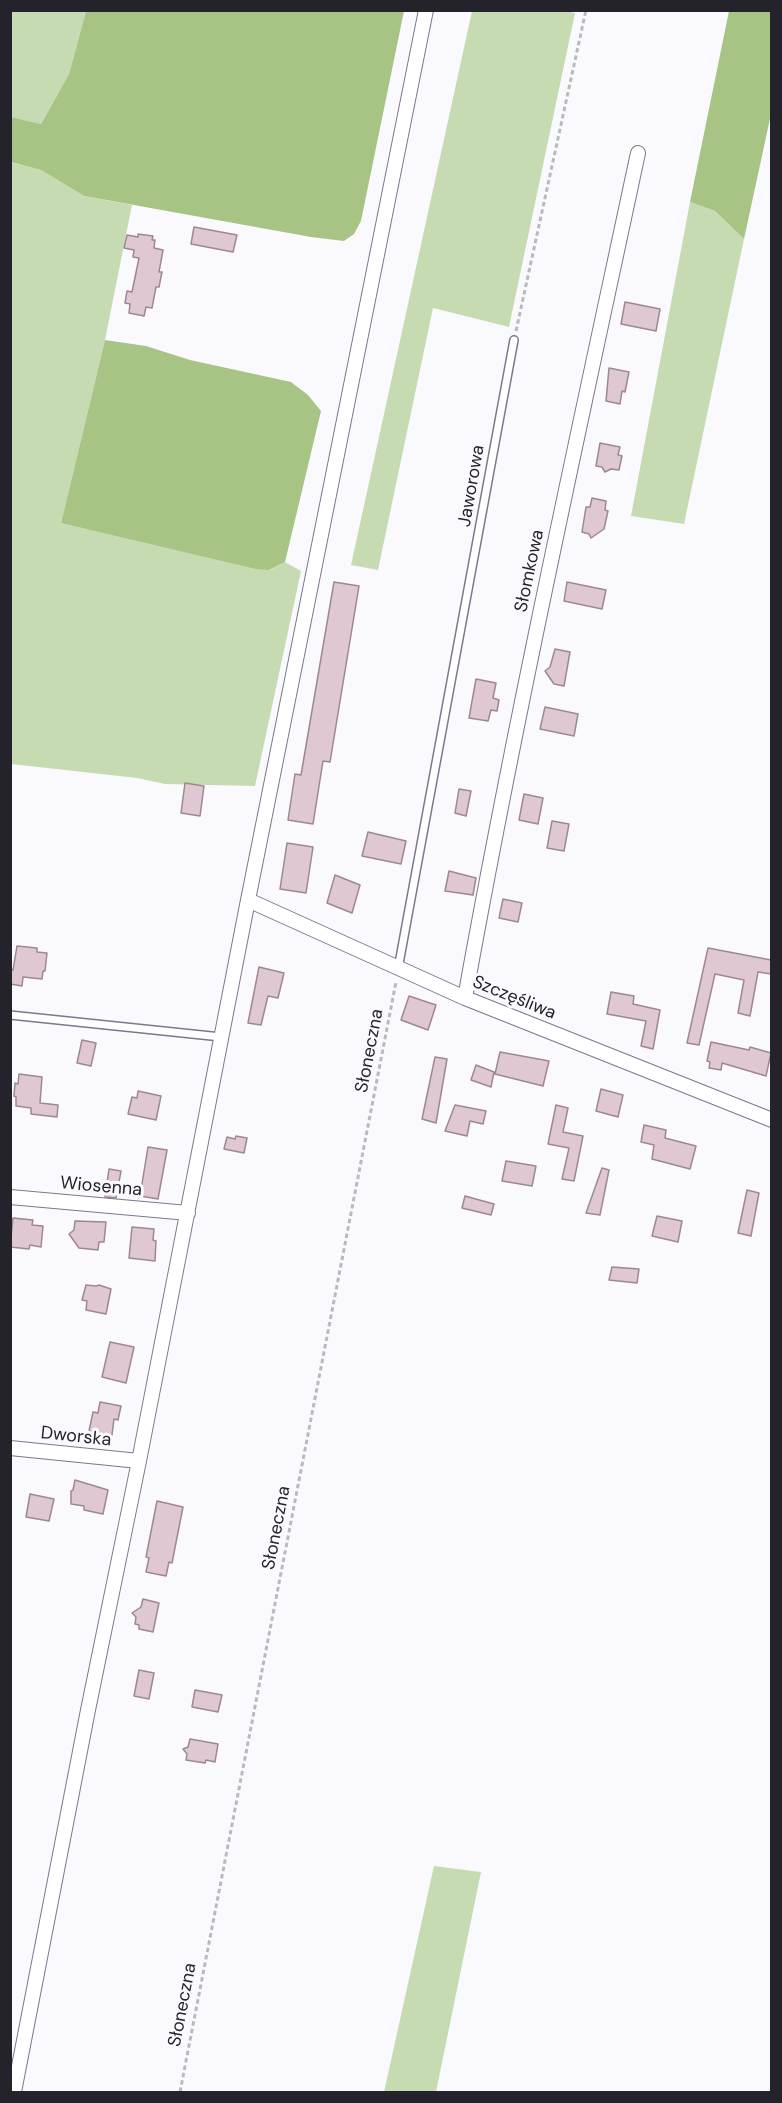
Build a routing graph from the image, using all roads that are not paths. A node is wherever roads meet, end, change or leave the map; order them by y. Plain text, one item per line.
1 (426, 10) edge
2 (638, 153) dead end
3 (513, 340) road end
4 (248, 900) junction
5 (399, 969) junction
6 (465, 998) junction
7 (10, 1015) edge
8 (221, 1037) junction
9 (771, 1120) edge
10 (10, 1197) edge
11 (188, 1213) junction
12 (10, 1448) edge
13 (139, 1461) junction
14 (14, 2092) edge

1 - 4 street
2 - 6 street, Słomkowa
3 - 5 lane, Jaworowa
4 - 5 street, Szczęśliwa
4 - 8 street
5 - 6 street, Szczęśliwa
6 - 9 street, Szczęśliwa
7 - 8 lane
8 - 11 street
10 - 11 street, Wiosenna
11 - 13 street
12 - 13 street, Dworska
13 - 14 street

